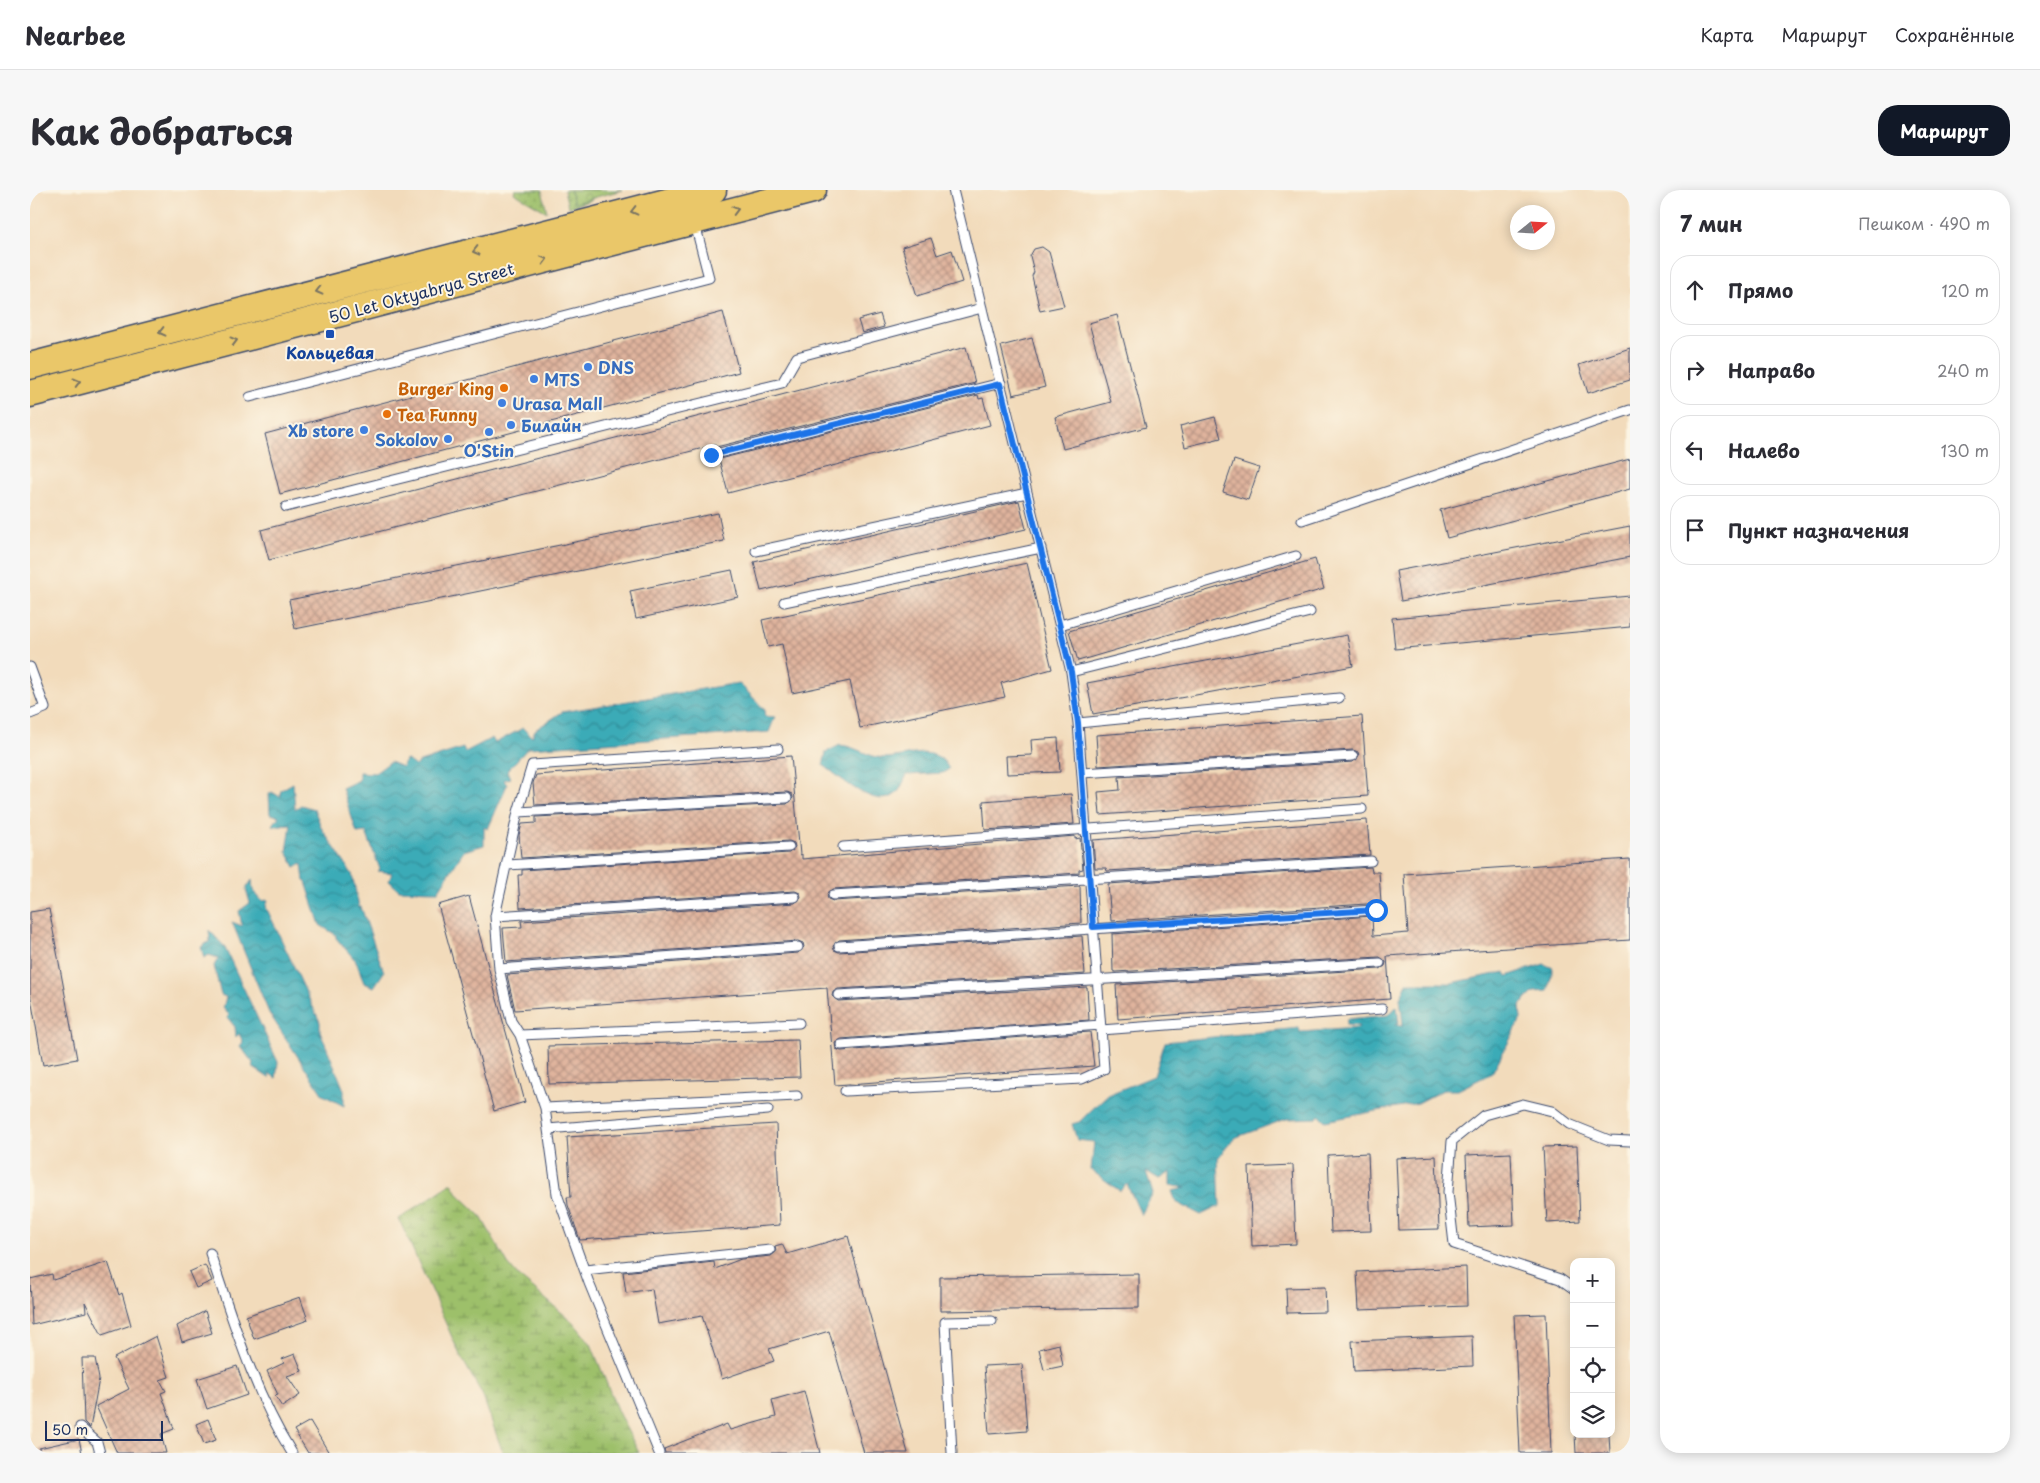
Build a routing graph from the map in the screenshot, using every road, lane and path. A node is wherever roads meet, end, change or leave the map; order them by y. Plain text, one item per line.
1 (713, 190) edge
2 (813, 190) edge
3 (953, 190) edge
4 (694, 221) junction
5 (982, 308) junction
6 (30, 366) edge
7 (1000, 384) junction
8 (30, 394) edge
9 (250, 397) dead end
10 (1630, 410) edge
11 (711, 455) dead end
12 (1027, 493) junction
13 (286, 507) dead end
14 (1302, 520) dead end
15 (1041, 548) junction
16 (756, 551) dead end
17 (1296, 556) dead end
18 (784, 602) dead end
19 (1310, 612) dead end
20 (1060, 625) junction
21 (30, 667) edge
22 (1071, 672) junction
23 (1339, 698) dead end
24 (30, 714) edge
25 (1078, 723) junction
26 (778, 749) dead end
27 (1353, 756) dead end
28 (1082, 773) junction
29 (787, 798) dead end
30 (1362, 809) dead end
31 (518, 812) junction
32 (1086, 830) junction
33 (789, 847) dead end
34 (844, 847) dead end
35 (1371, 861) dead end
36 (508, 865) junction
37 (1090, 878) junction
38 (833, 895) dead end
39 (795, 897) dead end
40 (1376, 910) dead end
41 (495, 916) junction
42 (1093, 927) junction
43 (839, 946) dead end
44 (798, 947) dead end
45 (1380, 963) dead end
46 (499, 969) junction
47 (1097, 978) junction
48 (838, 995) dead end
49 (1382, 1009) dead end
50 (799, 1023) dead end
51 (1101, 1027) junction
52 (520, 1035) junction
53 (840, 1045) dead end
54 (845, 1092) dead end
55 (797, 1096) dead end
56 (545, 1108) junction
57 (768, 1110) dead end
58 (548, 1129) junction
59 (1630, 1141) edge
60 (770, 1250) dead end
61 (210, 1253) dead end
62 (584, 1270) junction
63 (1570, 1286) edge
64 (992, 1321) dead end
65 (80, 1427) dead end
66 (100, 1453) edge
67 (292, 1453) edge
68 (659, 1453) edge
69 (952, 1453) edge

1 -> 6 main road, 50 Let Oktyabrya Street
4 -> 2 main road, 50 Let Oktyabrya Street
3 - 5 lane
8 -> 4 main road, 50 Let Oktyabrya Street
4 - 9 lane
5 - 7 lane
5 - 13 lane
7 - 11 lane
7 - 12 lane
10 - 14 lane
12 - 15 lane
12 - 16 lane
15 - 18 lane
15 - 20 lane
17 - 20 lane
19 - 22 lane
20 - 22 lane
21 - 24 lane
22 - 25 lane
23 - 25 lane
25 - 28 lane
26 - 31 lane
27 - 28 lane
28 - 32 lane
29 - 31 lane
30 - 32 lane
31 - 36 lane
32 - 34 lane
32 - 37 lane
33 - 36 lane
35 - 37 lane
36 - 41 lane
37 - 38 lane
37 - 42 lane
39 - 41 lane
40 - 42 lane
41 - 46 lane
42 - 43 lane
42 - 47 lane
44 - 46 lane
45 - 47 lane
46 - 52 lane
47 - 48 lane
47 - 51 lane
49 - 51 lane
50 - 52 lane
51 - 53 lane
51 - 54 lane
52 - 56 lane
55 - 56 lane
56 - 58 lane
57 - 58 lane
58 - 62 lane
59 - 63 lane
60 - 62 lane
61 - 67 lane
62 - 68 lane
64 - 69 lane
65 - 66 lane

